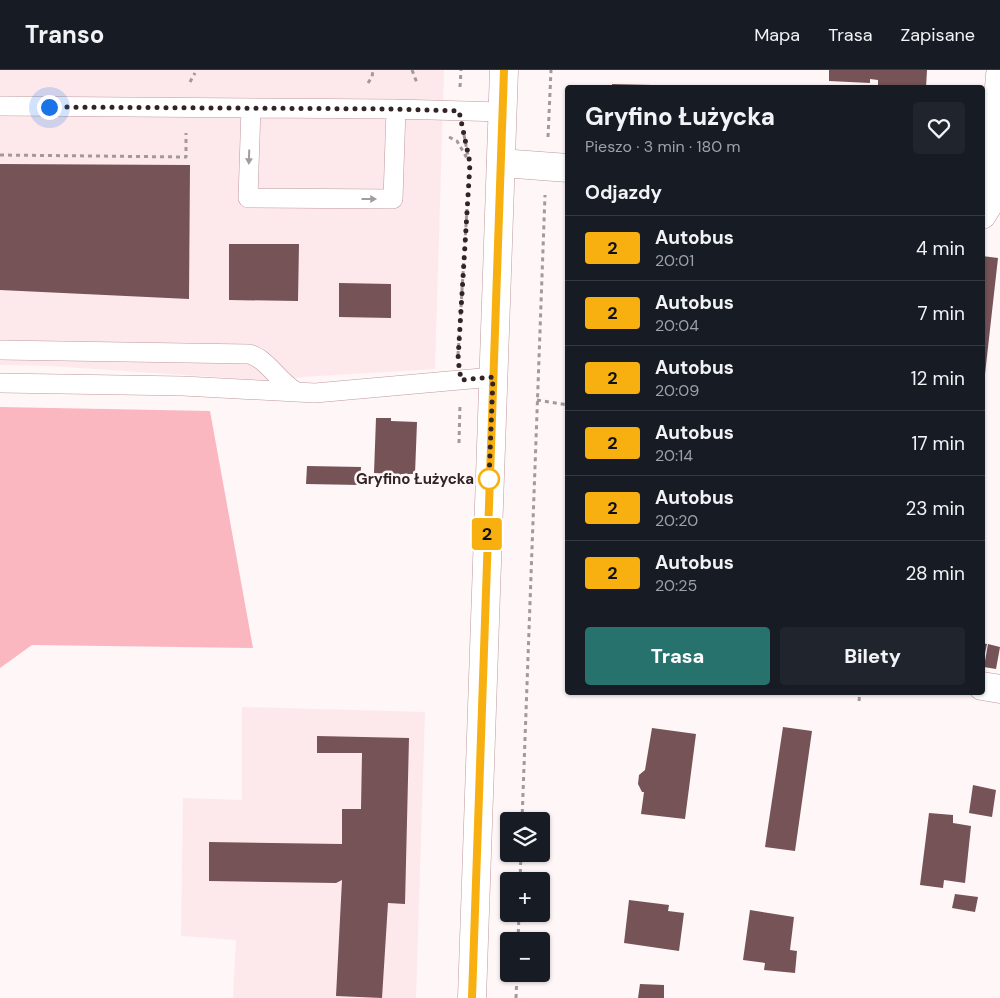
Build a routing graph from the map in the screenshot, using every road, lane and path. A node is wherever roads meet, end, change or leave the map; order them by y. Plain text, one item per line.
1 (461, 70) edge
2 (504, 70) edge
3 (1000, 75) edge
4 (0, 106) edge
5 (250, 108) junction
6 (396, 109) junction
7 (459, 111) junction
8 (502, 112) junction
9 (470, 163) dead end
10 (501, 163) junction
11 (565, 168) edge
12 (545, 193) dead end
13 (988, 200) edge
14 (467, 202) dead end
15 (0, 350) edge
16 (493, 377) junction
17 (461, 380) junction
18 (0, 383) edge
19 (297, 392) junction
20 (537, 400) junction
21 (565, 405) edge
22 (459, 450) dead end
23 (985, 686) edge
24 (1000, 689) edge
25 (860, 695) edge
26 (859, 701) dead end
27 (522, 812) edge
28 (517, 982) edge
29 (472, 998) edge
30 (516, 998) edge

1 - 7 path
2 - 8 street
3 - 13 street
4 - 5 lane
5 - 6 lane
5 -> 6 lane
6 - 7 lane
7 - 8 lane
7 - 9 path
8 - 10 street
10 - 11 street
10 - 16 street
12 - 20 path
14 - 17 path
15 - 19 lane
16 - 17 lane
16 - 29 street
17 - 19 lane
17 - 22 path
18 - 19 lane
20 - 21 path
20 - 27 path
23 - 24 street
25 - 26 path
28 - 30 path

